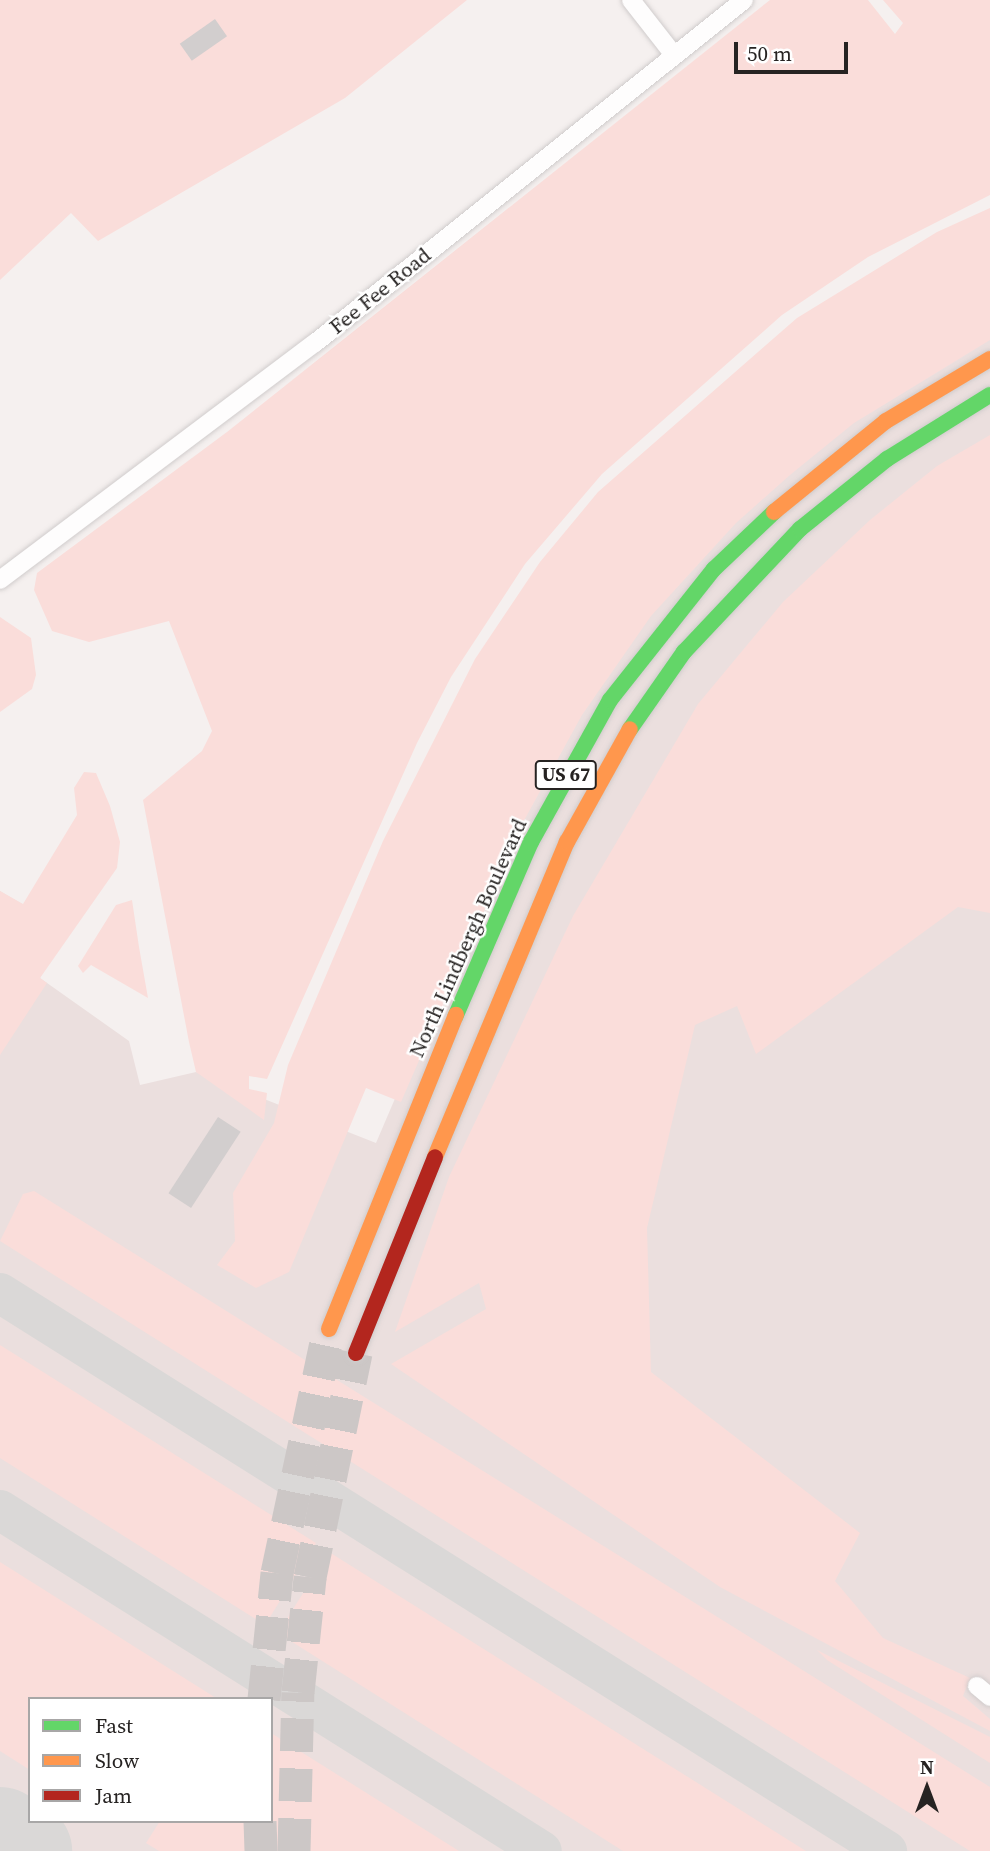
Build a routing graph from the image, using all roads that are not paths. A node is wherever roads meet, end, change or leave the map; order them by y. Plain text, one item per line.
1 (631, 0) edge
2 (744, 0) edge
3 (674, 55) junction
4 (990, 359) edge
5 (990, 395) edge
6 (5, 577) edge
7 (329, 1329) tunnel mouth
8 (356, 1353) tunnel mouth

1 - 3 street
2 - 3 street, Fee Fee Road
3 - 6 street, Fee Fee Road
4 - 7 highway, North Lindbergh Boulevard / US 67
5 - 8 highway, US 67

